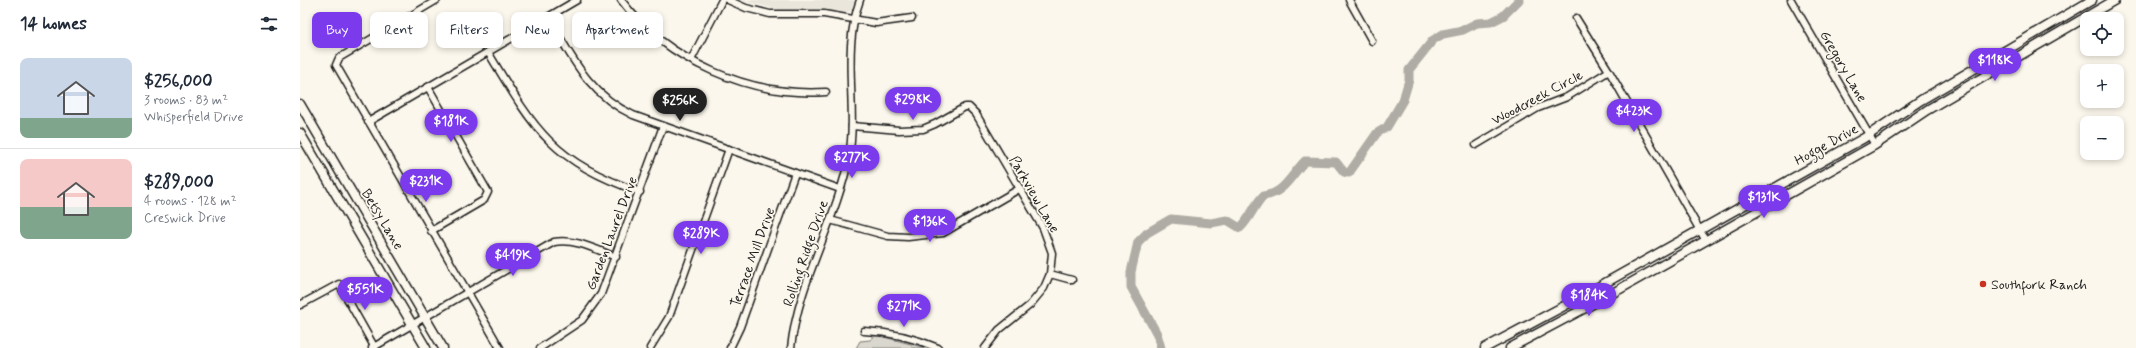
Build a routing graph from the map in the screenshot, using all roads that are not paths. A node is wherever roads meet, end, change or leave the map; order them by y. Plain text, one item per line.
1 (437, 0) edge
2 (577, 0) edge
3 (620, 0) edge
4 (722, 0) edge
5 (728, 0) edge
6 (860, 0) edge
7 (1349, 0) edge
8 (1791, 0) edge
9 (2092, 0) edge
10 (2115, 0) edge
11 (557, 12) edge
12 (912, 18) dead end
13 (1576, 18) dead end
14 (854, 19) junction
15 (511, 39) edge
16 (1372, 40) dead end
17 (564, 44) edge
18 (488, 52) junction
19 (691, 60) junction
20 (1609, 71) junction
21 (428, 87) junction
22 (826, 92) dead end
23 (300, 104) edge
24 (302, 114) edge
25 (368, 122) junction
26 (663, 126) junction
27 (852, 126) junction
28 (300, 133) edge
29 (1870, 134) junction
30 (1476, 144) dead end
31 (1875, 145) junction
32 (728, 149) junction
33 (795, 173) junction
34 (840, 189) junction
35 (1019, 189) junction
36 (640, 192) junction
37 (357, 202) junction
38 (345, 210) junction
39 (830, 220) junction
40 (1701, 230) junction
41 (432, 231) junction
42 (1706, 240) junction
43 (616, 257) junction
44 (1050, 274) junction
45 (1072, 280) dead end
46 (467, 291) junction
47 (300, 305) edge
48 (1564, 306) junction
49 (424, 316) junction
50 (1570, 316) junction
51 (412, 323) junction
52 (864, 331) dead end
53 (374, 348) edge
54 (426, 348) edge
55 (443, 348) edge
56 (500, 348) edge
57 (540, 348) edge
58 (650, 348) edge
59 (730, 348) edge
60 (791, 348) edge
61 (938, 348) edge
62 (985, 348) edge
63 (1485, 348) edge
64 (1510, 348) edge

1 - 25 street
2 - 11 street
3 - 19 street
4 - 19 street
5 - 14 street
6 - 14 street, Rolling Ridge Drive
7 - 16 street
8 - 29 street, Gregory Lane
9 - 29 main road, Hogge Drive
10 - 31 main road, Hogge Drive
12 - 14 street
13 - 20 street
14 - 27 street, Rolling Ridge Drive
15 - 18 street
17 - 26 street
18 - 21 street
18 - 36 street
19 - 22 street
20 - 30 street, Woodcreek Circle
20 - 40 street
21 - 25 street
21 - 41 street
23 - 24 main road, Betsy Lane
24 - 37 main road, Betsy Lane
25 - 41 street
26 - 32 street
26 - 36 street, Garden Laurel Drive
27 - 34 street, Rolling Ridge Drive
27 - 35 street, Parkview Lane
28 - 38 main road, Betsy Lane
29 - 31 street, Gregory Lane
29 - 40 main road, Hogge Drive
31 - 42 main road, Hogge Drive
32 - 33 street
32 - 58 street
33 - 34 street
33 - 59 street, Terrace Mill Drive
34 - 39 street, Rolling Ridge Drive
35 - 39 street
35 - 44 street, Parkview Lane
36 - 43 street, Garden Laurel Drive
37 - 38 main road
37 - 49 main road, Betsy Lane
38 - 51 main road, Betsy Lane
39 - 60 street, Rolling Ridge Drive
40 - 42 street
40 - 48 main road, Hogge Drive
41 - 46 street
42 - 50 main road, Hogge Drive
43 - 46 street
43 - 57 street, Garden Laurel Drive
44 - 45 street
44 - 62 street, Parkview Lane
46 - 49 street
46 - 56 street
47 - 53 street
48 - 50 main road
48 - 63 main road, Hogge Drive
49 - 51 street
49 - 55 main road, Betsy Lane
50 - 64 main road, Hogge Drive
51 - 53 street
51 - 54 main road, Betsy Lane
52 - 61 street

